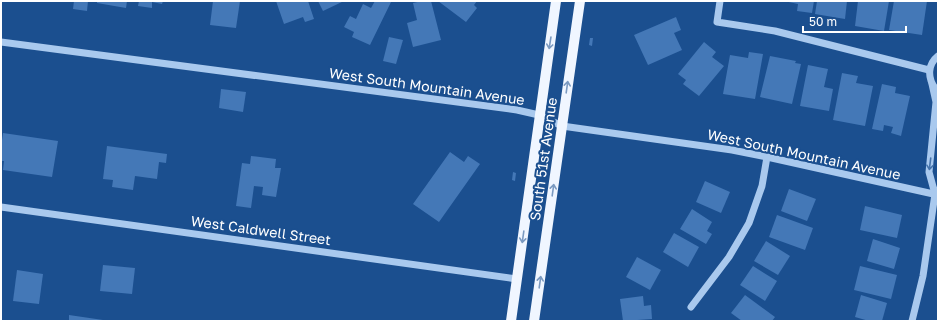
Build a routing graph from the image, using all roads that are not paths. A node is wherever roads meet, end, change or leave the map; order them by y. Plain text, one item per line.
1 (556, 1) edge
2 (580, 1) edge
3 (720, 1) edge
4 (1, 42) edge
5 (938, 56) edge
6 (930, 70) junction
7 (932, 84) junction
8 (938, 91) edge
9 (539, 115) junction
10 (562, 126) junction
11 (767, 157) junction
12 (937, 193) edge
13 (1, 207) edge
14 (517, 279) junction
15 (691, 306) dead end
16 (511, 321) edge
17 (534, 321) edge
18 (912, 321) edge

1 -> 9 main road, South 51st Avenue
10 -> 2 main road, South 51st Avenue
3 - 6 street
4 - 9 street, West South Mountain Avenue
5 - 6 street
6 - 7 street
7 - 8 street
7 -> 12 street
9 - 10 street, West South Mountain Avenue
9 -> 14 main road, South 51st Avenue
10 - 11 street, West South Mountain Avenue
17 -> 10 main road, South 51st Avenue
11 - 12 street, West South Mountain Avenue
11 - 15 street
12 - 18 street
13 - 14 street, West Caldwell Street
14 - 16 main road, South 51st Avenue

